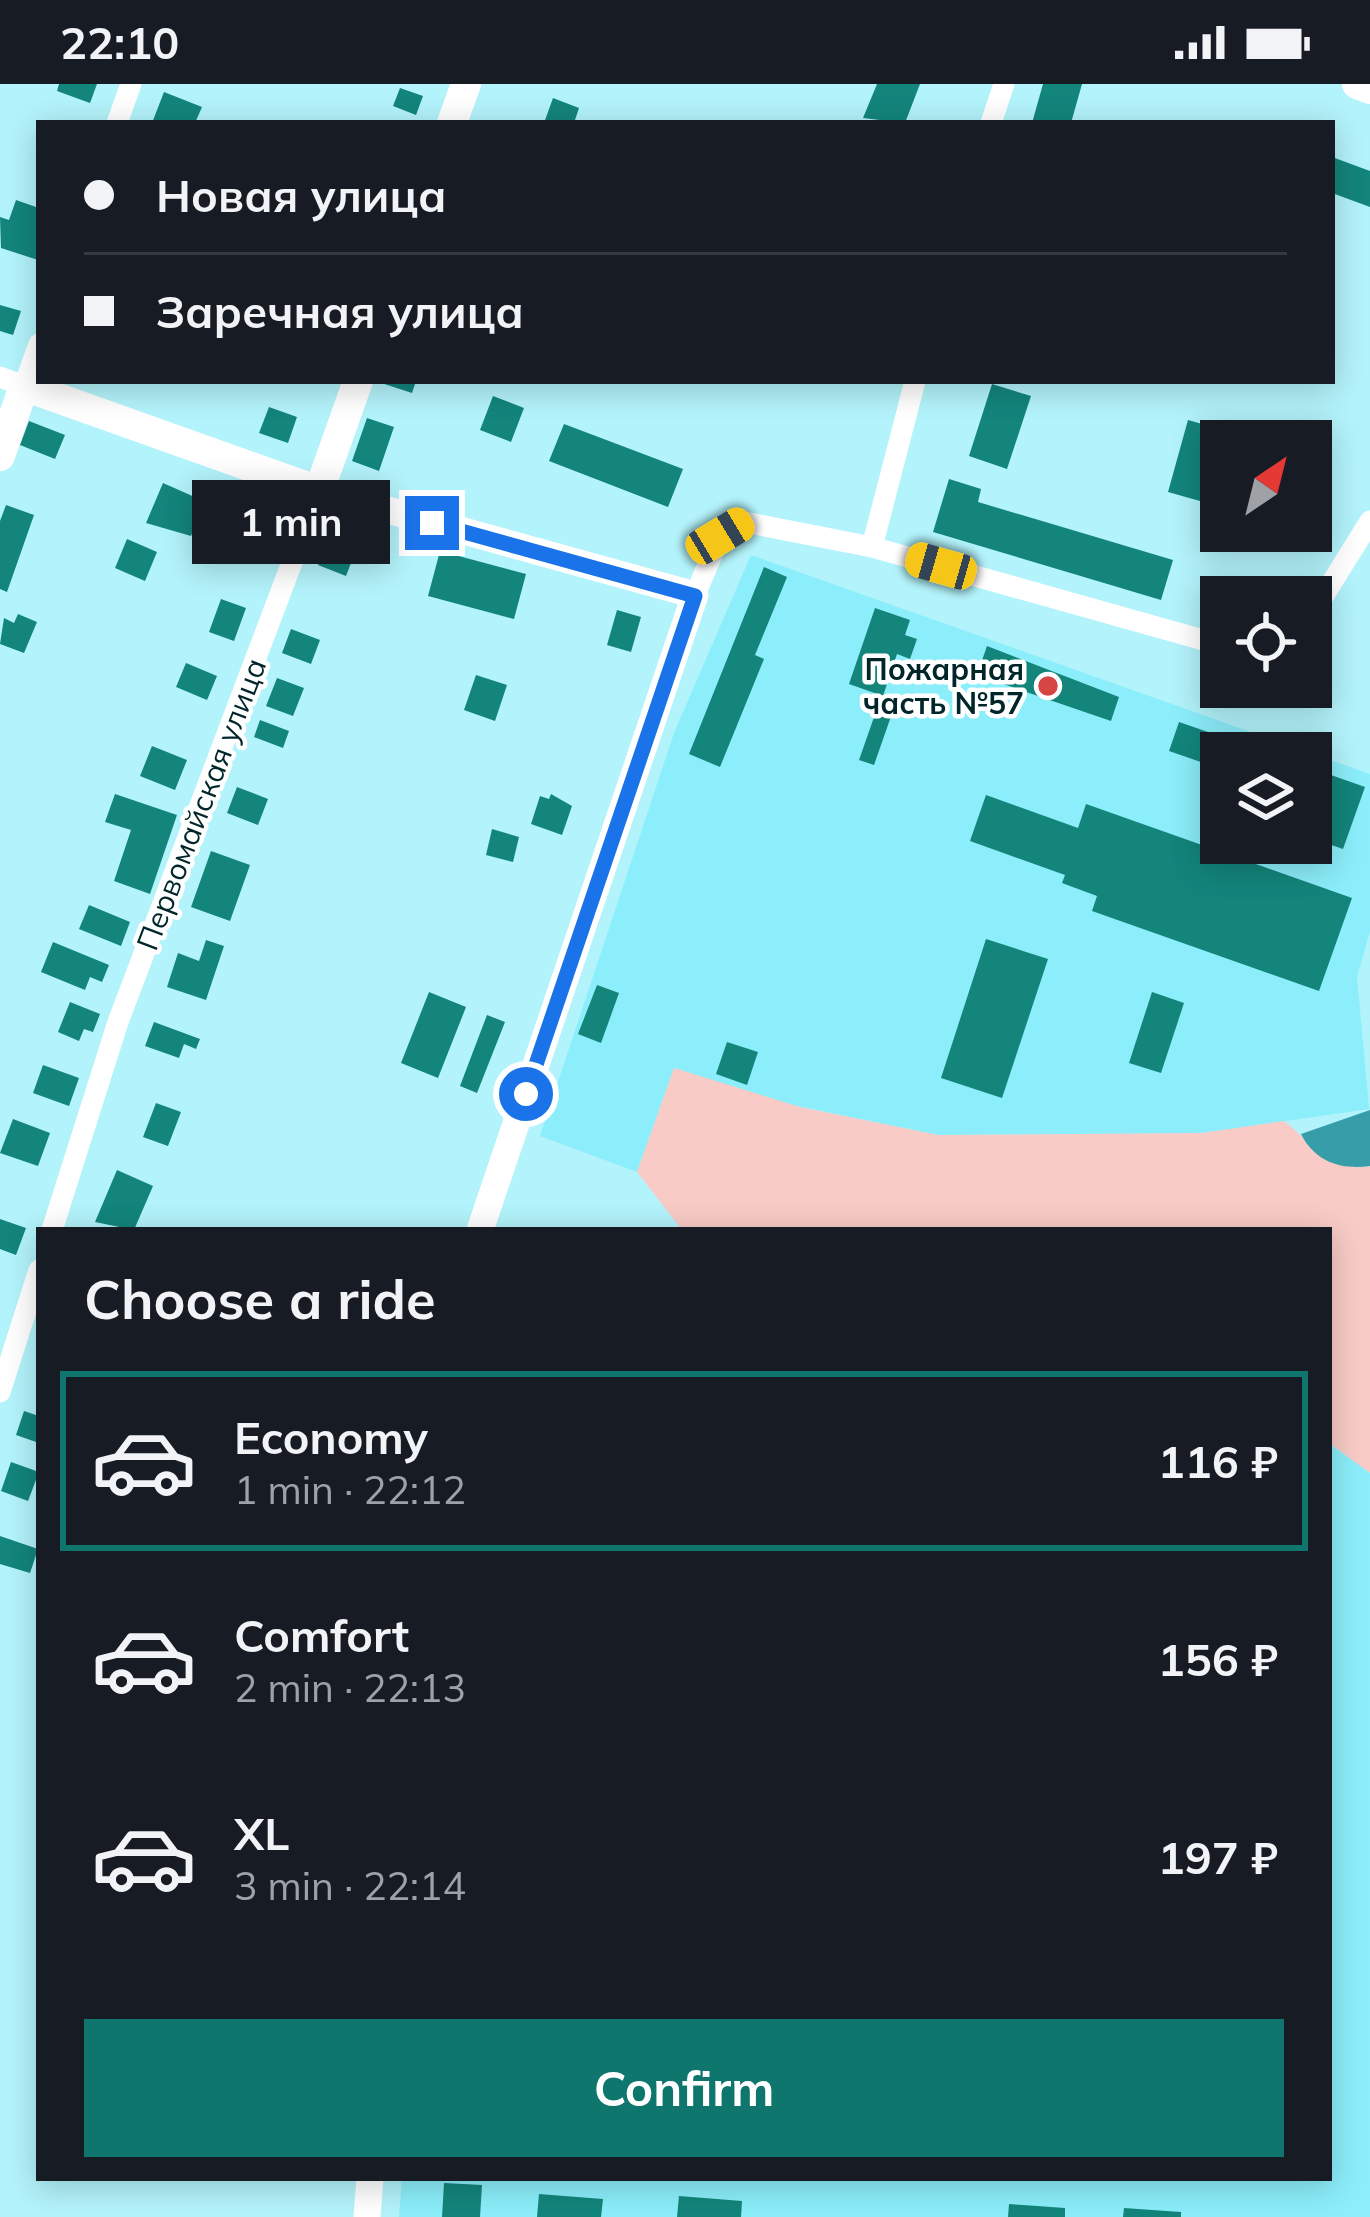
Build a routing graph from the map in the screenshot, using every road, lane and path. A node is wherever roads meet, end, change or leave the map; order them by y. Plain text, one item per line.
1 (131, 84) edge
2 (466, 84) edge
3 (1004, 84) edge
4 (1357, 84) edge
5 (1370, 89) edge
6 (118, 120) edge
7 (453, 120) edge
8 (993, 120) edge
9 (36, 348) edge
10 (12, 382) edge
11 (357, 384) edge
12 (914, 384) edge
13 (0, 456) edge
14 (319, 491) junction
15 (1370, 521) edge
16 (872, 547) junction
17 (1332, 582) edge
18 (695, 596) junction
19 (1200, 639) edge
20 (53, 1227) edge
21 (481, 1227) edge
22 (36, 1279) edge
23 (0, 1392) edge
24 (370, 2181) edge
25 (367, 2217) edge

1 - 6 street
2 - 7 main road
3 - 8 street
4 - 5 main road
9 - 10 street
10 - 13 main road
10 - 14 main road
11 - 14 main road, Первомайская улица
12 - 16 street
14 - 18 street
14 - 20 street, Первомайская улица
15 - 17 street
16 - 18 street
16 - 19 street
18 - 21 street
22 - 23 street
24 - 25 street

